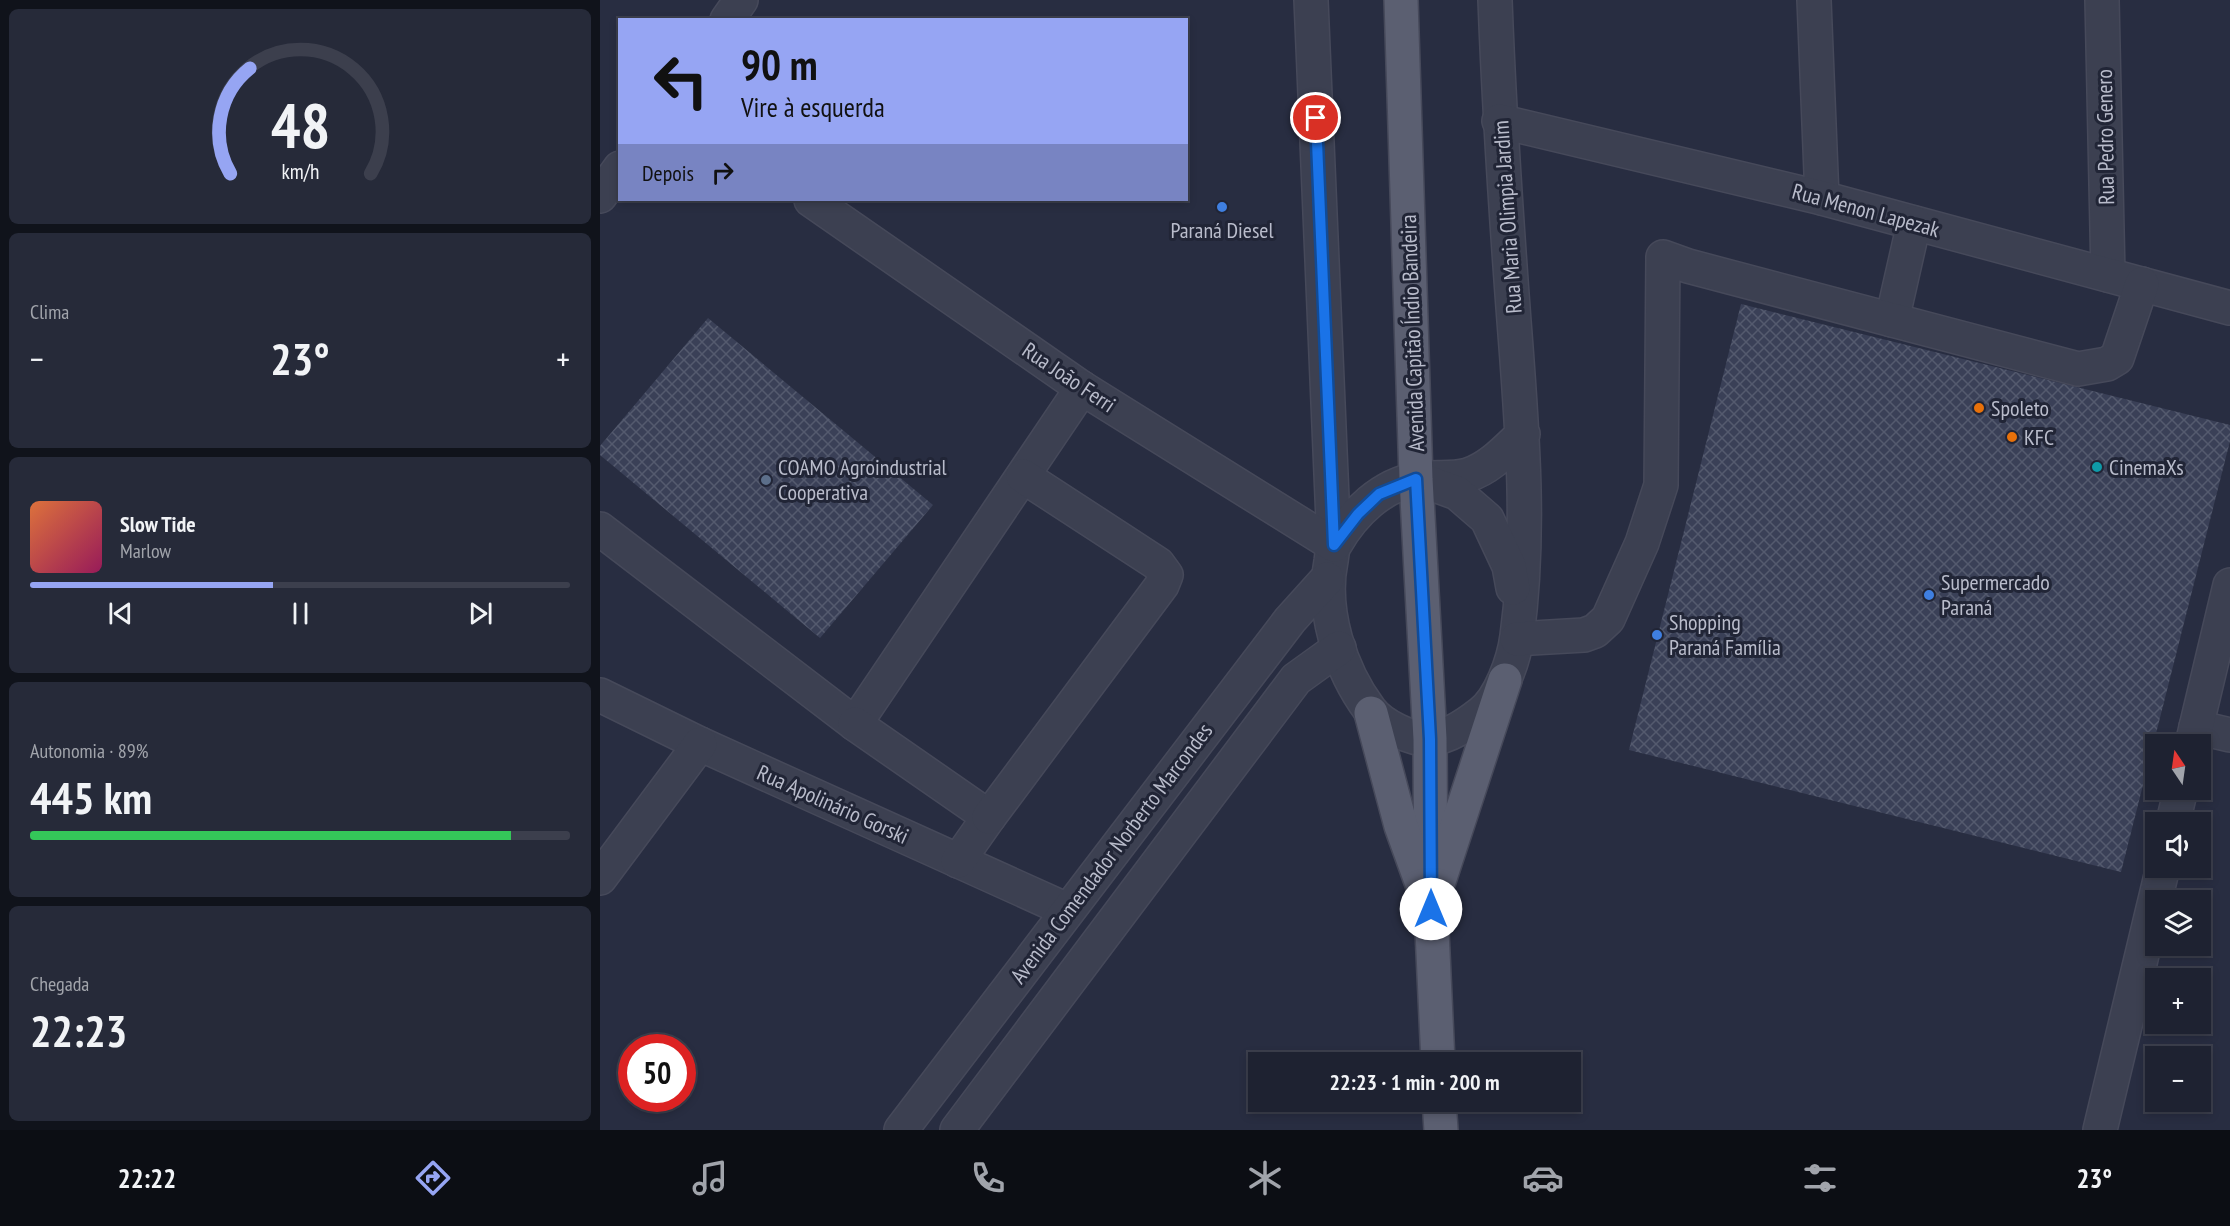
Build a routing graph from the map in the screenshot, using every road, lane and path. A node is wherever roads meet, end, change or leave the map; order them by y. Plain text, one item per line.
1 (741, 0) edge
2 (1311, 0) edge
3 (1401, 0) edge
4 (1495, 0) edge
5 (1814, 0) edge
6 (2102, 0) edge
7 (728, 18) edge
8 (1499, 121) junction
9 (618, 171) edge
10 (600, 196) edge
11 (1822, 198) junction
12 (812, 201) edge
13 (1914, 222) junction
14 (2108, 275) junction
15 (2142, 284) junction
16 (2230, 308) edge
17 (1892, 320) junction
18 (1082, 388) junction
19 (1522, 434) junction
20 (1023, 476) junction
21 (1416, 479) junction
22 (600, 529) edge
23 (1334, 545) junction
24 (1327, 579) junction
25 (2230, 585) edge
26 (1518, 628) junction
27 (1339, 648) junction
28 (1504, 680) junction
29 (600, 695) edge
30 (1371, 712) junction
31 (855, 724) junction
32 (2194, 734) edge
33 (2230, 735) edge
34 (2211, 736) edge
35 (1430, 739) junction
36 (700, 744) junction
37 (989, 816) junction
38 (958, 861) junction
39 (600, 878) edge
40 (2160, 878) edge
41 (1431, 909) junction
42 (1067, 910) junction
43 (1437, 1052) edge
44 (982, 1098) junction
45 (1440, 1112) edge
46 (901, 1130) edge
47 (957, 1130) edge
48 (974, 1130) edge
49 (1441, 1130) edge
50 (2100, 1130) edge

1 - 7 street
2 - 23 street
3 - 21 main road, Avenida Capitão Índio Bandeira
4 - 8 street, Rua Maria Olimpia Jardim
5 - 11 street
6 - 14 street, Rua Pedro Genero
8 - 11 street, Rua Menon Lapezak
8 - 19 street, Rua Maria Olimpia Jardim
9 - 10 street
11 - 13 street, Rua Menon Lapezak
12 - 18 street, Rua João Ferri
13 - 14 street, Rua Menon Lapezak
13 - 17 street
14 - 15 street, Rua Menon Lapezak
15 - 16 street, Rua Menon Lapezak
15 - 17 street
17 - 26 street
18 - 20 street
18 - 23 street, Rua João Ferri
19 - 21 street
19 - 26 street, Rua Maria Olimpia Jardim
20 - 31 street
20 - 37 street
21 - 23 street
21 - 26 street
21 - 35 main road, Avenida Capitão Índio Bandeira
22 - 31 street
23 - 24 street
24 - 27 street
24 - 42 street, Avenida Comendador Norberto Marcondes
25 - 32 street
26 - 28 street
27 - 30 street
27 - 44 street, Avenida Comendador Norberto Marcondes
28 - 35 street
28 - 41 main road
29 - 36 street, Rua Apolinário Gorski
30 - 35 street
30 - 41 main road
31 - 37 street
33 - 34 street
35 - 41 main road, Avenida Capitão Índio Bandeira
36 - 38 street, Rua Apolinário Gorski
36 - 39 street
37 - 38 street
38 - 42 street, Rua Apolinário Gorski
40 - 50 street
41 - 43 main road, Avenida Capitão Índio Bandeira
42 - 46 street, Avenida Comendador Norberto Marcondes
44 - 47 street, Avenida Comendador Norberto Marcondes
44 - 48 street
45 - 49 main road

